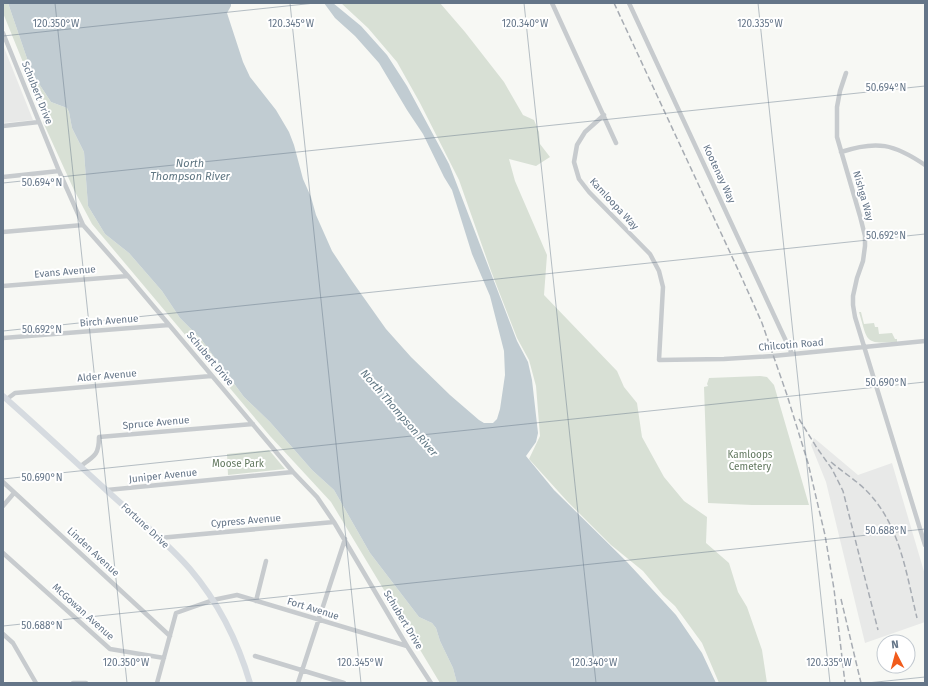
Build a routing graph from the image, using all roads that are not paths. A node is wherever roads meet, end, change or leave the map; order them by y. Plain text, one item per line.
1 (552, 3) edge
2 (629, 3) edge
3 (3, 33) edge
4 (846, 73) dead end
5 (604, 115) junction
6 (39, 122) junction
7 (3, 126) edge
8 (616, 143) dead end
9 (841, 152) junction
10 (925, 165) edge
11 (60, 171) junction
12 (3, 177) edge
13 (83, 224) junction
14 (3, 232) edge
15 (128, 276) junction
16 (3, 286) edge
17 (169, 325) junction
18 (3, 338) edge
19 (925, 341) edge
20 (864, 347) junction
21 (792, 354) junction
22 (659, 360) joint
23 (211, 376) junction
24 (5, 397) edge
25 (253, 424) junction
26 (80, 466) junction
27 (294, 472) junction
28 (3, 482) edge
29 (107, 490) junction
30 (14, 493) junction
31 (3, 506) edge
32 (334, 522) junction
33 (159, 538) junction
34 (344, 539) junction
35 (925, 545) edge
36 (3, 552) edge
37 (266, 561) dead end
38 (212, 600) junction
39 (256, 601) junction
40 (318, 620) junction
41 (3, 634) edge
42 (170, 636) junction
43 (407, 646) junction
44 (256, 656) dead end
45 (164, 658) junction
46 (302, 670) junction
47 (159, 682) edge
48 (36, 683) edge
49 (74, 683) edge
50 (86, 683) edge
51 (250, 683) edge
52 (298, 683) edge
53 (344, 683) edge
54 (431, 683) edge

1 - 5 street
2 - 21 street, Kootenay Way
3 - 6 street, Schubert Drive
4 - 9 street, Nishga Way
5 - 8 street
5 - 22 street, Kamloopa Way
6 - 7 street
6 - 11 street, Schubert Drive
9 - 10 street
9 - 20 street, Nishga Way
11 - 12 street
11 - 13 street, Schubert Drive
13 - 14 street
13 - 15 street, Schubert Drive
15 - 16 street, Evans Avenue
15 - 17 street, Schubert Drive
17 - 18 street, Birch Avenue
17 - 23 street, Schubert Drive
19 - 20 street, Chilcotin Road
20 - 21 street, Chilcotin Road
20 - 35 street, Nishga Way
21 - 22 street, Chilcotin Road
23 - 24 street, Alder Avenue
23 - 25 street, Schubert Drive
24 - 26 main road, Fortune Drive
25 - 26 street, Spruce Avenue
25 - 27 street, Schubert Drive
26 - 29 main road, Fortune Drive
27 - 29 street, Juniper Avenue
27 - 32 street, Schubert Drive
28 - 30 street, Linden Avenue
29 - 33 main road, Fortune Drive
30 - 31 street
30 - 42 street, Linden Avenue
32 - 33 street, Cypress Avenue
32 - 34 street, Schubert Drive
33 - 38 main road, Fortune Drive
34 - 40 street
34 - 43 street, Schubert Drive
36 - 45 street, McGowan Avenue
37 - 39 street
38 - 39 street, Fort Avenue
38 - 42 street, Fort Avenue
38 - 51 main road, Fortune Drive
39 - 40 street, Fort Avenue
40 - 43 street, Fort Avenue
40 - 46 street
41 - 48 street
42 - 45 street
43 - 54 street, Schubert Drive
44 - 46 street
45 - 47 street
46 - 52 street
46 - 53 street
49 - 50 street

